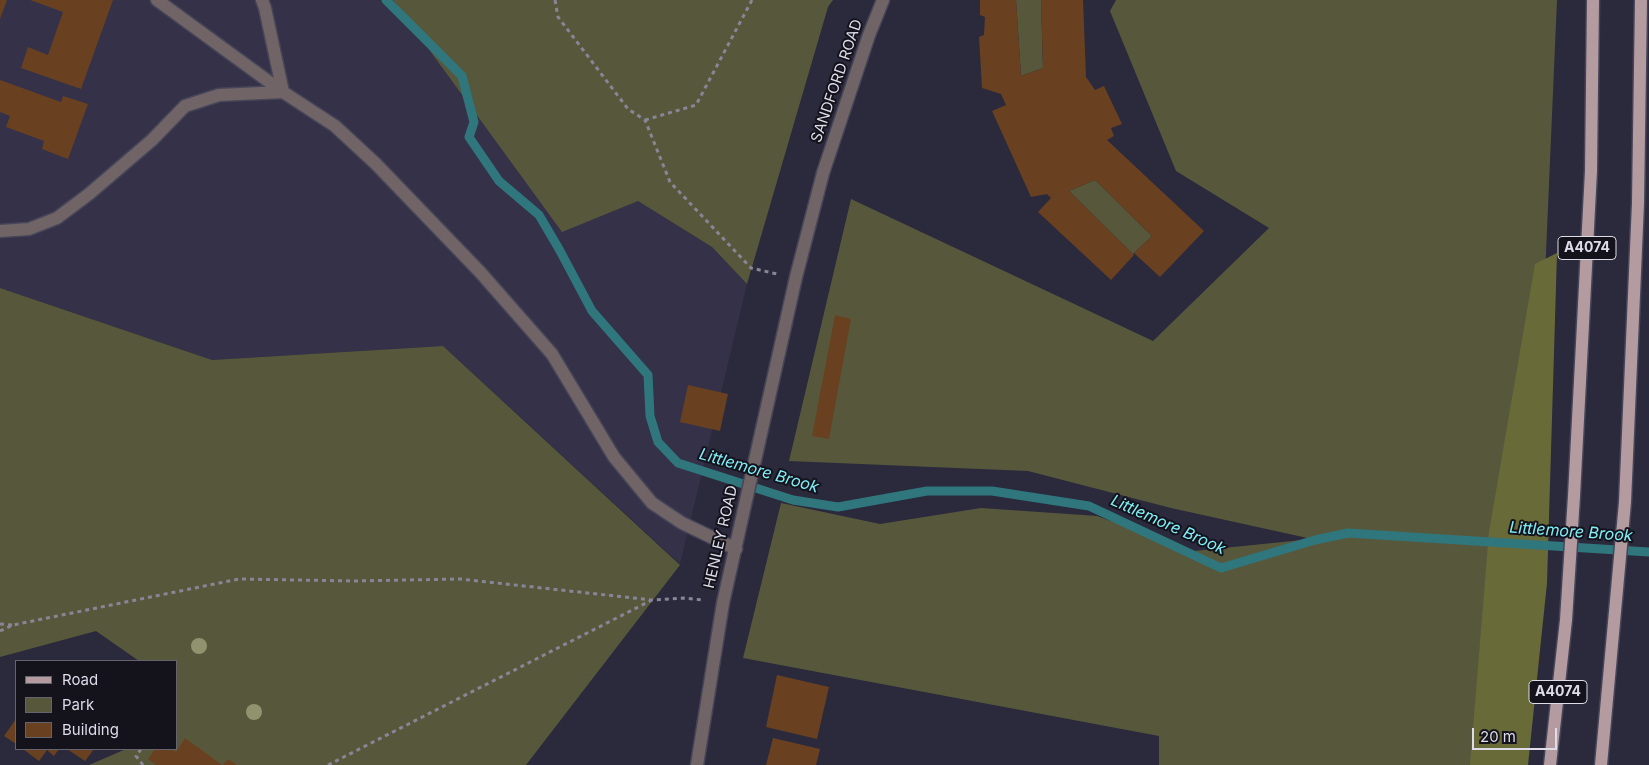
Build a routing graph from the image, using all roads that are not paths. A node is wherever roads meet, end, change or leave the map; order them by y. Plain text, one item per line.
1 (157, 0) edge
2 (262, 0) edge
3 (884, 0) edge
4 (1593, 0) edge
5 (1641, 0) edge
6 (283, 92) junction
7 (823, 173) joint
8 (0, 231) edge
9 (736, 549) junction
10 (697, 765) edge
11 (1550, 765) edge
12 (1601, 765) edge

1 - 6 street
2 - 6 street
3 - 7 street, SANDFORD ROAD
4 - 11 main road, A4074
5 - 12 main road, A4074
6 - 8 street
6 - 9 street
7 - 9 street, HENLEY ROAD
9 - 10 street, HENLEY ROAD

